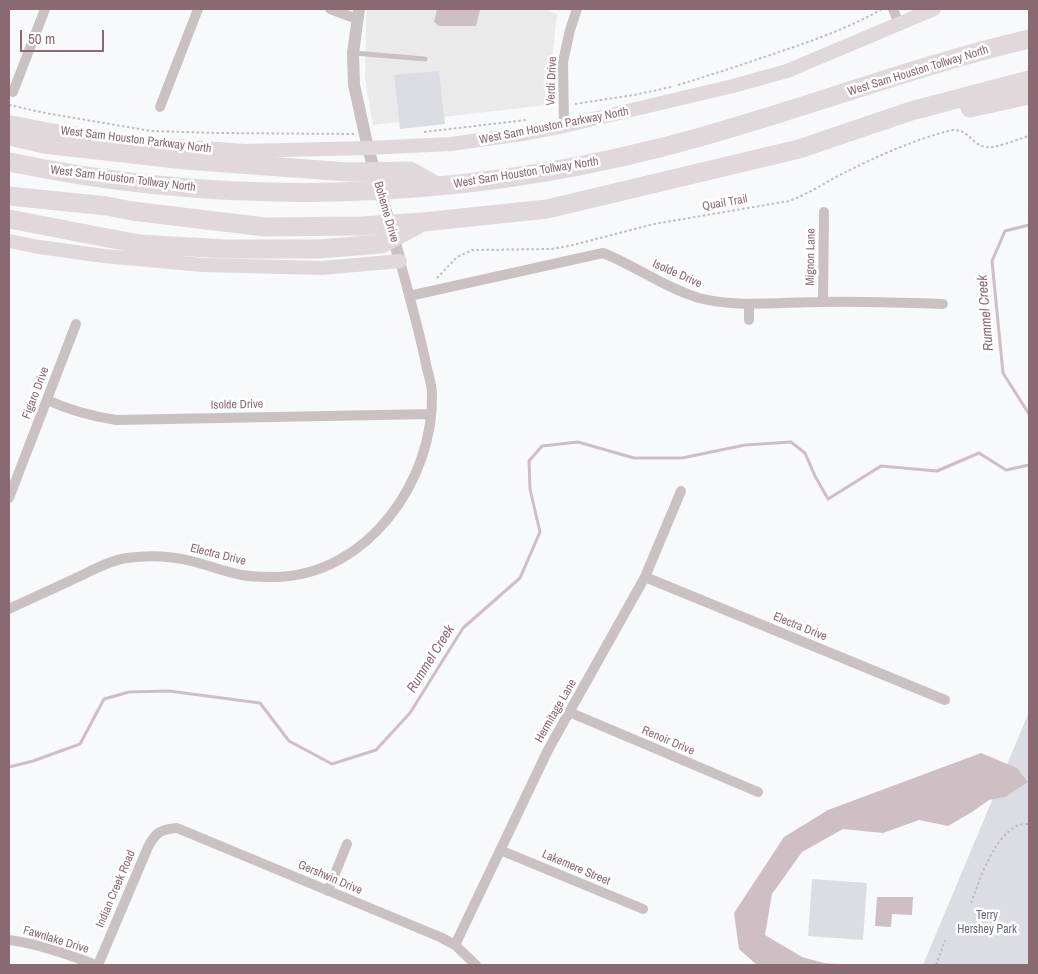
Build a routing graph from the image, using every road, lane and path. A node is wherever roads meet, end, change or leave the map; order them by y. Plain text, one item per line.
1 (45, 9) edge
2 (198, 9) edge
3 (330, 9) edge
4 (578, 9) edge
5 (882, 9) edge
6 (893, 9) edge
7 (934, 9) edge
8 (358, 14) edge
9 (899, 24) junction
10 (1029, 39) edge
11 (353, 53) junction
12 (425, 59) dead end
13 (1029, 80) edge
14 (13, 92) dead end
15 (1029, 95) edge
16 (9, 105) edge
17 (160, 108) dead end
18 (564, 109) junction
19 (911, 111) junction
20 (526, 119) dead end
21 (9, 122) edge
22 (564, 126) junction
23 (424, 132) dead end
24 (9, 136) edge
25 (1029, 136) edge
26 (368, 148) junction
27 (9, 162) edge
28 (437, 186) junction
29 (9, 196) edge
30 (824, 212) dead end
31 (9, 219) edge
32 (423, 222) junction
33 (9, 241) edge
34 (398, 256) junction
35 (435, 280) dead end
36 (409, 296) junction
37 (822, 302) junction
38 (750, 304) junction
39 (943, 304) dead end
40 (749, 320) dead end
41 (76, 324) dead end
42 (47, 400) junction
43 (431, 414) junction
44 (681, 491) dead end
45 (9, 498) edge
46 (645, 577) junction
47 (9, 609) edge
48 (945, 700) dead end
49 (568, 712) junction
50 (758, 792) dead end
51 (1029, 824) edge
52 (166, 829) joint
53 (347, 844) dead end
54 (500, 850) junction
55 (328, 891) junction
56 (971, 903) dead end
57 (643, 909) dead end
58 (9, 940) edge
59 (945, 940) dead end
60 (455, 945) junction
61 (936, 964) edge
62 (97, 965) edge
63 (476, 965) edge

1 - 14 street
2 - 17 street
3 - 8 street
4 - 18 street, Verdi Drive
5 - 18 path
6 - 9 street
7 - 9 main road, West Sam Houston Parkway North
8 - 11 street, Boheme Drive
9 - 22 main road, West Sam Houston Parkway North
10 - 28 highway, West Sam Houston Tollway North
11 - 12 lane
11 - 26 street, Boheme Drive
13 - 19 highway
15 - 19 highway
16 - 26 path
18 - 22 street, Verdi Drive
19 - 32 highway
20 - 23 path
21 - 26 main road, West Sam Houston Parkway North
22 - 26 main road, West Sam Houston Parkway North
24 - 28 highway
25 - 35 path, Quail Trail
26 - 34 street, Boheme Drive
27 - 28 highway, West Sam Houston Tollway North
29 - 32 highway
30 - 37 street, Mignon Lane
31 - 32 highway
33 - 34 main road
34 - 36 street, Boheme Drive
36 - 38 street, Isolde Drive
36 - 43 street, Boheme Drive
37 - 38 street, Isolde Drive
37 - 39 street, Isolde Drive
38 - 40 street
41 - 42 street, Figaro Drive
42 - 43 street, Isolde Drive
42 - 45 street, Figaro Drive
43 - 47 street, Electra Drive
44 - 46 street, Hermitage Lane
46 - 48 street, Electra Drive
46 - 49 street, Hermitage Lane
49 - 50 street, Renoir Drive
49 - 54 street, Hermitage Lane
51 - 56 path
52 - 55 street, Gershwin Drive
52 - 62 street, Indian Creek Road
53 - 55 street
54 - 57 street, Lakemere Street
54 - 60 street, Hermitage Lane
55 - 60 street, Gershwin Drive
58 - 62 street, Fawnlake Drive
59 - 61 path
60 - 63 street, Gershwin Drive

